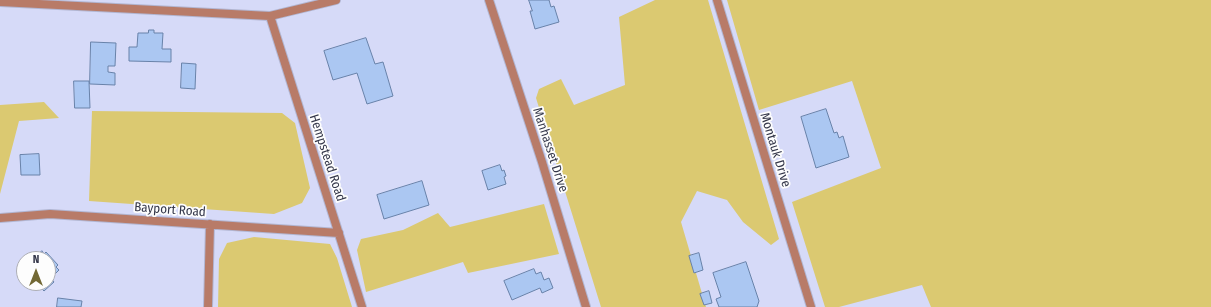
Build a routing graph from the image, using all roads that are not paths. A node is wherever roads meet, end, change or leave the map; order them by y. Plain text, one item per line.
1 (336, 0) edge
2 (489, 0) edge
3 (717, 0) edge
4 (0, 2) edge
5 (270, 16) junction
6 (0, 218) edge
7 (210, 224) junction
8 (339, 233) junction
9 (208, 307) edge
10 (362, 307) edge
11 (586, 307) edge
12 (811, 307) edge

1 - 5 street
2 - 11 street, Manhasset Drive
3 - 12 street, Montauk Drive
4 - 5 street
5 - 8 street, Hempstead Road
6 - 7 street, Bayport Road
7 - 8 street, Bayport Road
7 - 9 street
8 - 10 street, Hempstead Road

